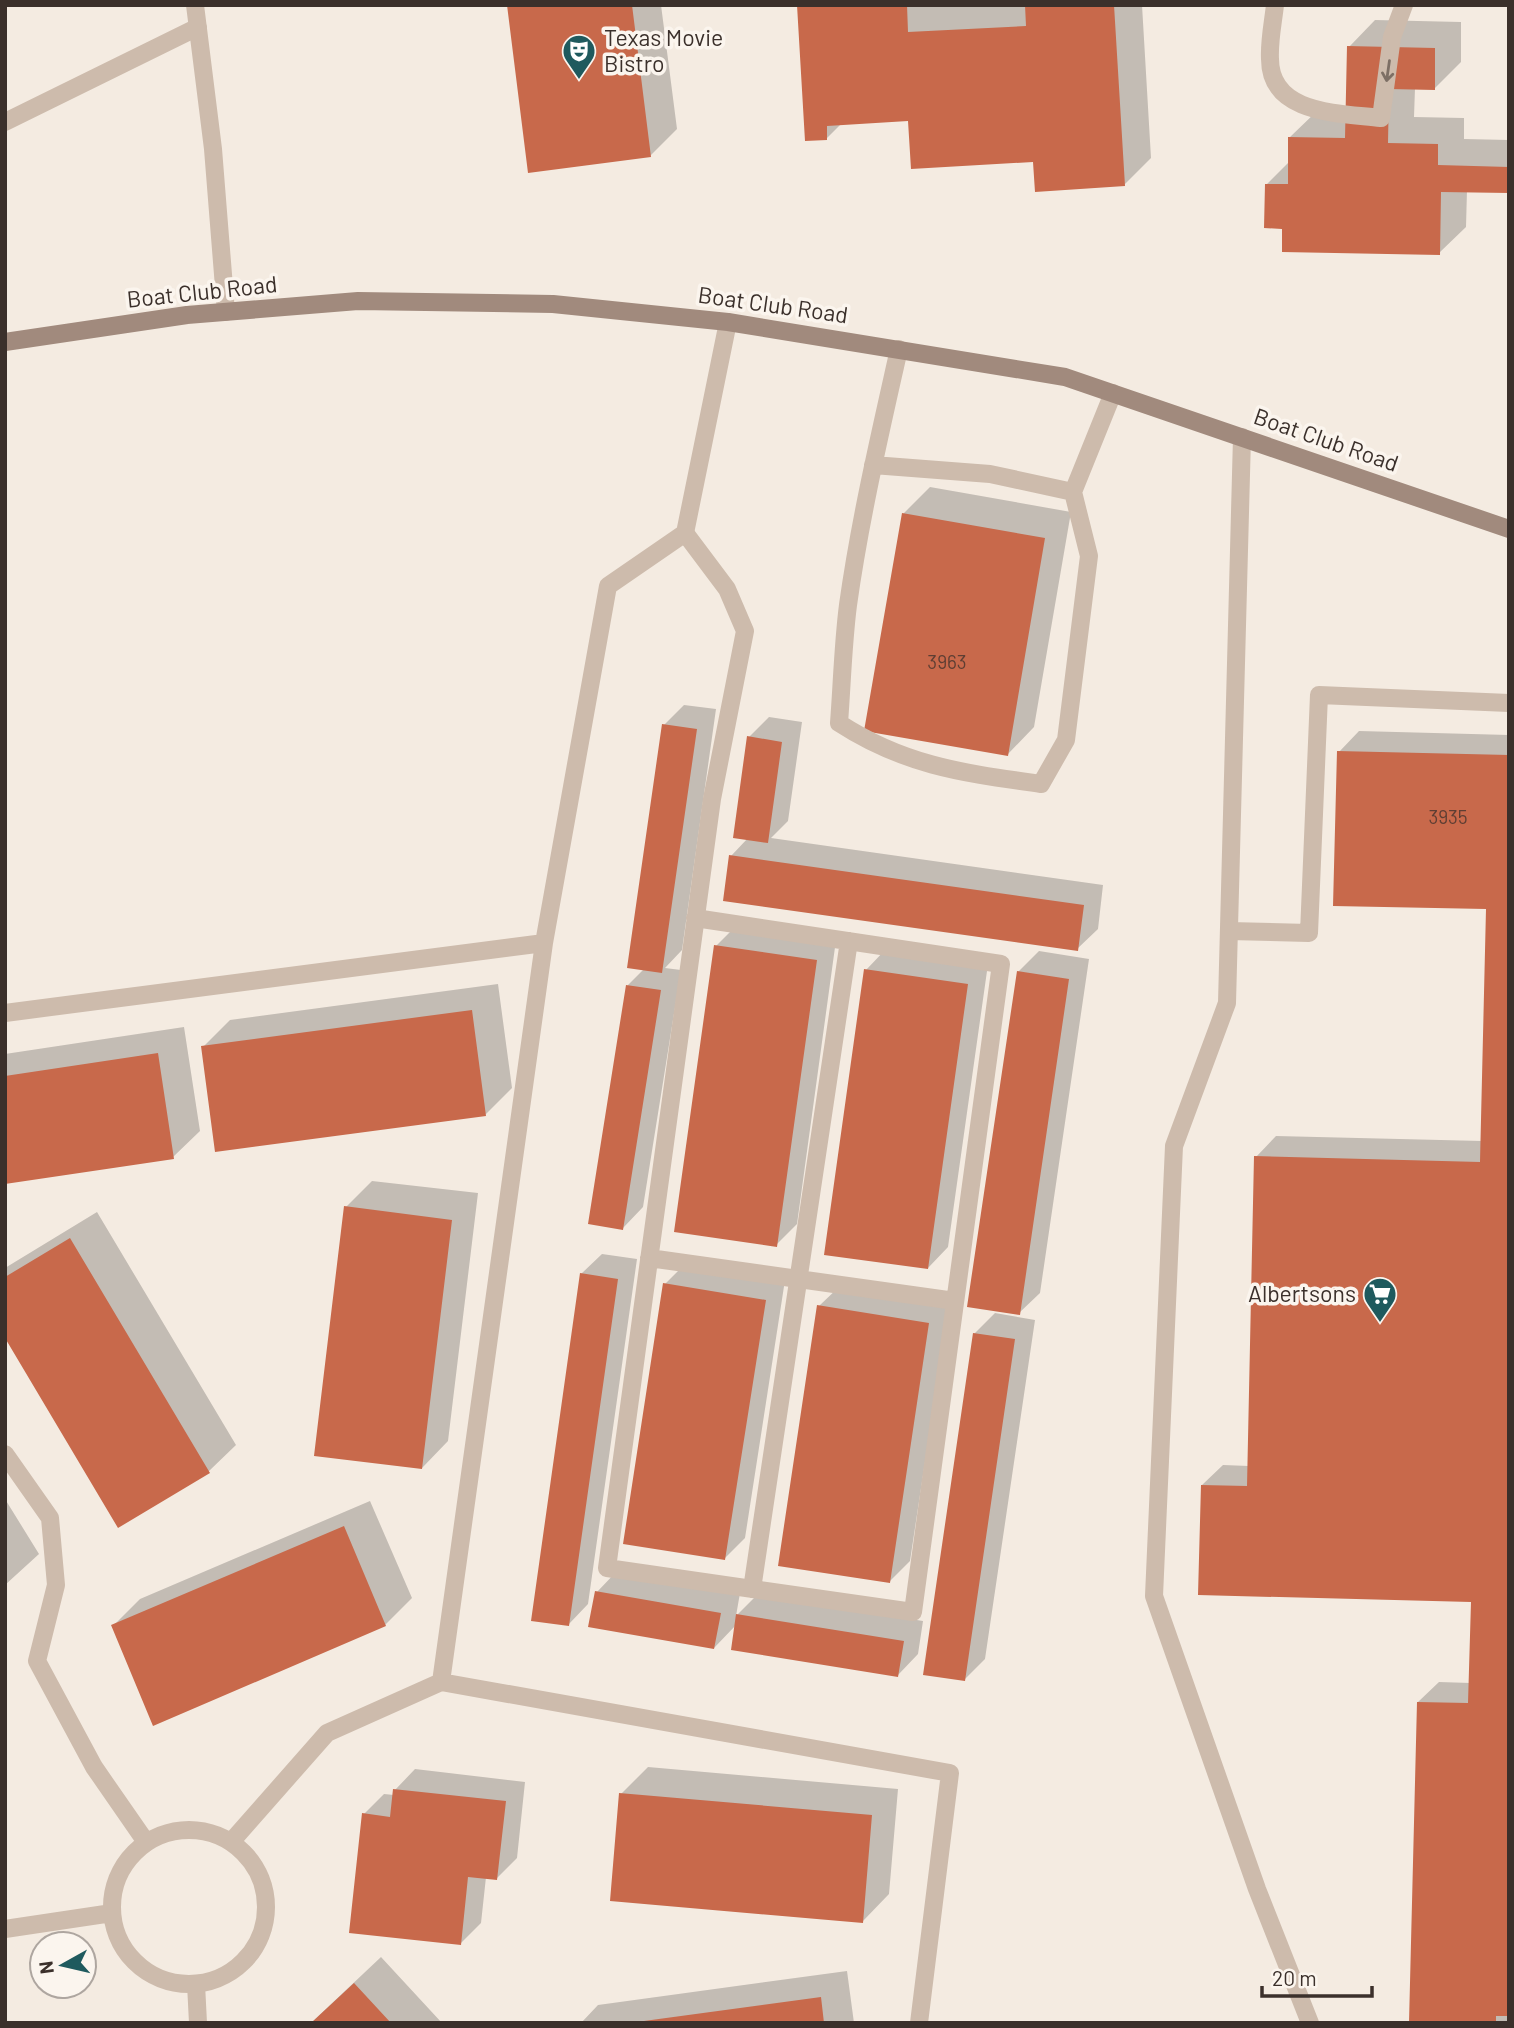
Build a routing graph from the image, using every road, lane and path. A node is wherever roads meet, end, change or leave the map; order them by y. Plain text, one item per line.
1 (195, 5) edge
2 (1275, 5) edge
3 (1404, 5) edge
4 (198, 27) junction
5 (5, 122) edge
6 (226, 312) junction
7 (728, 322) junction
8 (5, 342) edge
9 (899, 349) junction
10 (1113, 393) junction
11 (1242, 437) junction
12 (873, 465) junction
13 (1073, 492) junction
14 (1509, 529) edge
15 (685, 533) junction
16 (1509, 704) edge
17 (695, 918) junction
18 (1229, 931) junction
19 (849, 941) junction
20 (544, 943) junction
21 (5, 1013) edge
22 (649, 1258) junction
23 (798, 1279) junction
24 (955, 1301) junction
25 (5, 1454) edge
26 (752, 1589) junction
27 (441, 1682) junction
28 (146, 1842) junction
29 (231, 1842) junction
30 (112, 1913) junction
31 (5, 1929) edge
32 (196, 1984) junction
33 (198, 2023) edge
34 (919, 2023) edge
35 (1310, 2023) edge

1 - 4 street
3 -> 2 street
4 - 5 street
4 - 6 street
6 - 7 main road, Boat Club Road
6 - 8 main road, Boat Club Road
7 - 9 main road, Boat Club Road
7 - 15 street
9 - 10 main road, Boat Club Road
9 - 12 street
10 - 11 main road, Boat Club Road
10 - 13 street
11 - 14 main road, Boat Club Road
11 - 18 street
12 - 13 street
12 - 13 street
15 - 17 street
15 - 20 street
16 - 18 street
17 - 19 street
17 - 22 street
18 - 35 street
19 - 23 street
19 - 24 street
20 - 21 street
20 - 27 street
22 - 23 street
22 - 26 street
23 - 24 street
23 - 26 street
24 - 26 street
25 - 28 street
27 - 29 street
27 - 34 street
28 - 29 street
28 - 30 street
29 - 32 street
30 - 31 street
30 - 32 street
32 - 33 street

